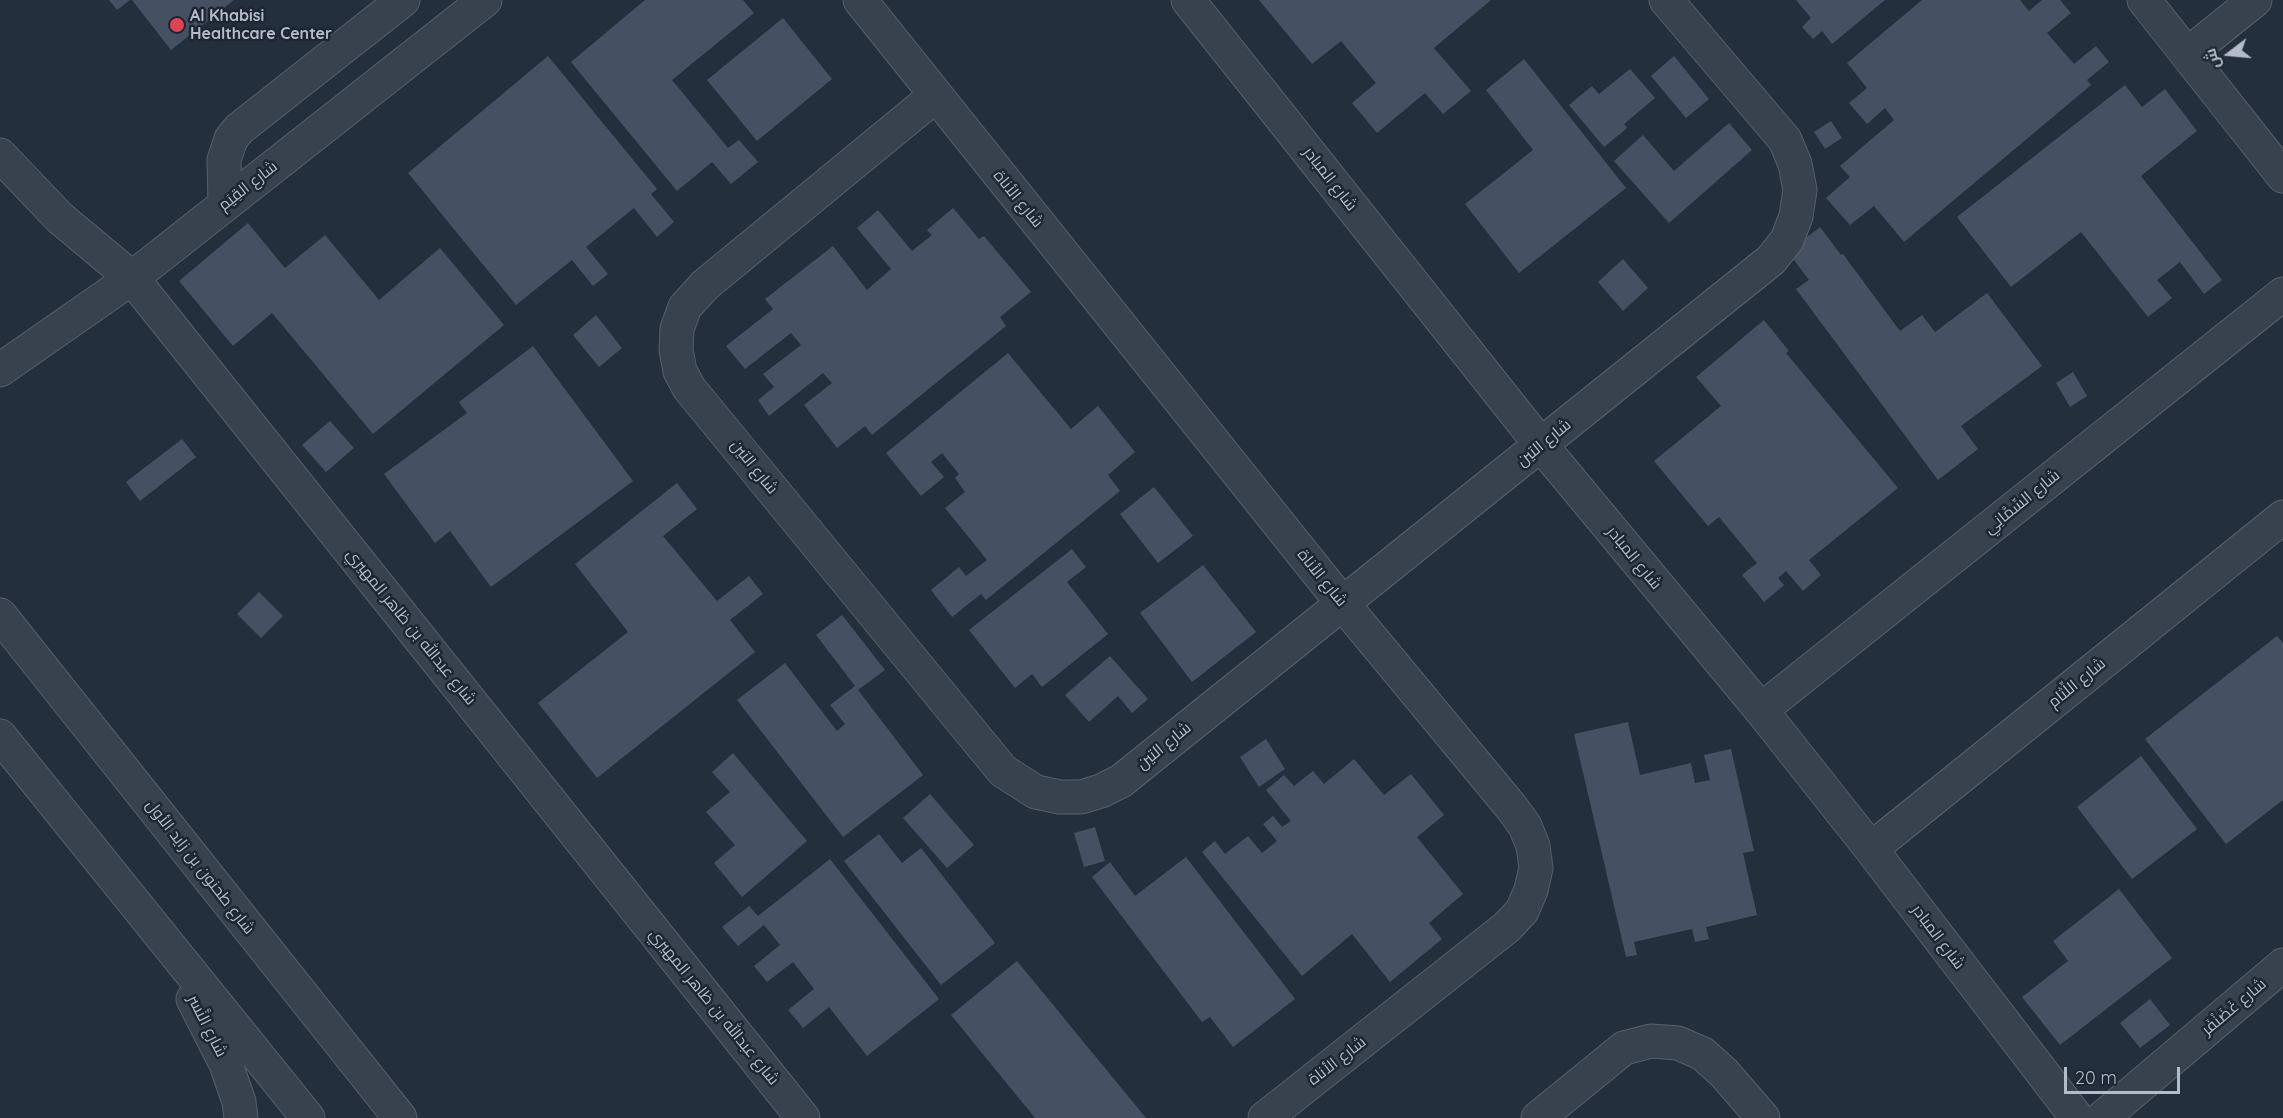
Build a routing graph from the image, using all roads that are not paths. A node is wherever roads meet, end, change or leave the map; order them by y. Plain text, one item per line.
1 (403, 0) edge
2 (485, 0) edge
3 (860, 0) edge
4 (1188, 0) edge
5 (1666, 0) edge
6 (2144, 0) edge
7 (2255, 0) edge
8 (2188, 54) junction
9 (935, 96) junction
10 (0, 155) edge
11 (2283, 176) edge
12 (225, 204) junction
13 (132, 278) junction
14 (2283, 294) edge
15 (2, 372) edge
16 (1541, 444) junction
17 (2283, 517) edge
18 (1342, 604) junction
19 (0, 615) edge
20 (1761, 710) junction
21 (0, 736) edge
22 (1871, 849) junction
23 (161, 939) junction
24 (2283, 965) edge
25 (241, 1118) edge
26 (308, 1118) edge
27 (400, 1118) edge
28 (803, 1118) edge
29 (1265, 1118) edge
30 (1538, 1118) edge
31 (1763, 1118) edge
32 (2077, 1118) edge
33 (2102, 1118) edge

1 - 12 street
2 - 12 street, شارع القِيَم
3 - 9 street, شارع الأناة
4 - 16 street, شارع المبادر
5 - 16 street, شارع التين
6 - 8 street
7 - 8 street
8 - 11 street
9 - 18 street, شارع الأناة
9 - 18 street, شارع التين
10 - 13 street, شارع عبدالله بن ظاهر المهيري
12 - 13 street, شارع القِيَم
13 - 15 street, شارع القِيَم
13 - 28 street, شارع عبدالله بن ظاهر المهيري
14 - 20 street, شارع السِّمَّانِي
16 - 18 street, شارع التين
16 - 20 street, شارع المبادر
17 - 22 street, شارع اللِّثام
18 - 29 street, شارع الأناة
19 - 27 street, شارع طحنون بن زايد الأول
20 - 22 street, شارع المبادر
21 - 23 street
22 - 32 street, شارع المبادر
23 - 25 street, شارع النَّسر
23 - 26 street
24 - 33 street, شارع غَضَنْفَر
30 - 31 street

